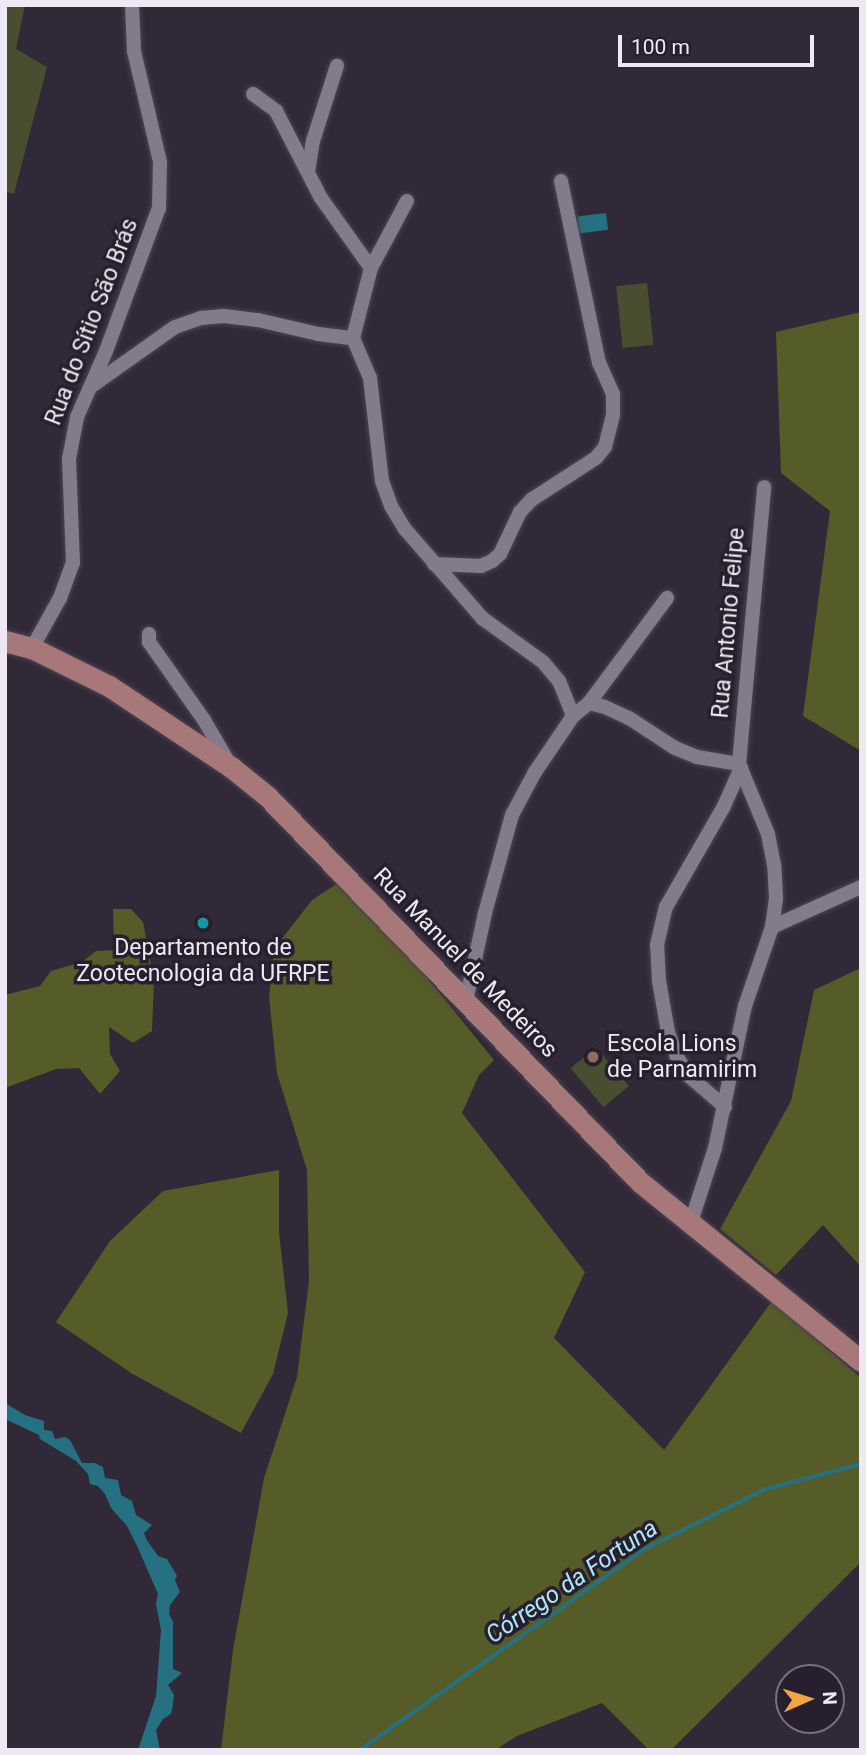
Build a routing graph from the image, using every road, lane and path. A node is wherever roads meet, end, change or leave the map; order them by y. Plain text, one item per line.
1 (132, 5) edge
2 (337, 66) dead end
3 (253, 94) dead end
4 (308, 172) junction
5 (561, 181) dead end
6 (407, 201) dead end
7 (371, 268) junction
8 (353, 338) junction
9 (92, 386) junction
10 (764, 487) dead end
11 (434, 564) junction
12 (667, 598) dead end
13 (149, 634) dead end
14 (5, 641) edge
15 (32, 648) junction
16 (589, 703) junction
17 (573, 716) junction
18 (740, 766) junction
19 (231, 767) junction
20 (861, 887) edge
21 (772, 927) junction
22 (466, 1001) junction
23 (725, 1108) junction
24 (691, 1225) junction
25 (861, 1361) edge

1 - 9 street, Rua do Sítio São Brás
2 - 4 street
3 - 4 street
4 - 7 street
5 - 11 street
6 - 7 street
7 - 8 street
8 - 9 street
8 - 11 street
9 - 15 street, Rua do Sítio São Brás
10 - 18 street, Rua Antonio Felipe
11 - 17 street
12 - 16 street
13 - 19 street
14 - 15 main road, Rua Manuel de Medeiros
15 - 19 main road, Rua Manuel de Medeiros
16 - 17 street
16 - 18 street
17 - 22 street
18 - 21 street
18 - 23 street
19 - 22 main road, Rua Manuel de Medeiros
20 - 21 street
21 - 23 street
22 - 24 main road, Rua Manuel de Medeiros
23 - 24 street
24 - 25 main road, Rua Manuel de Medeiros

